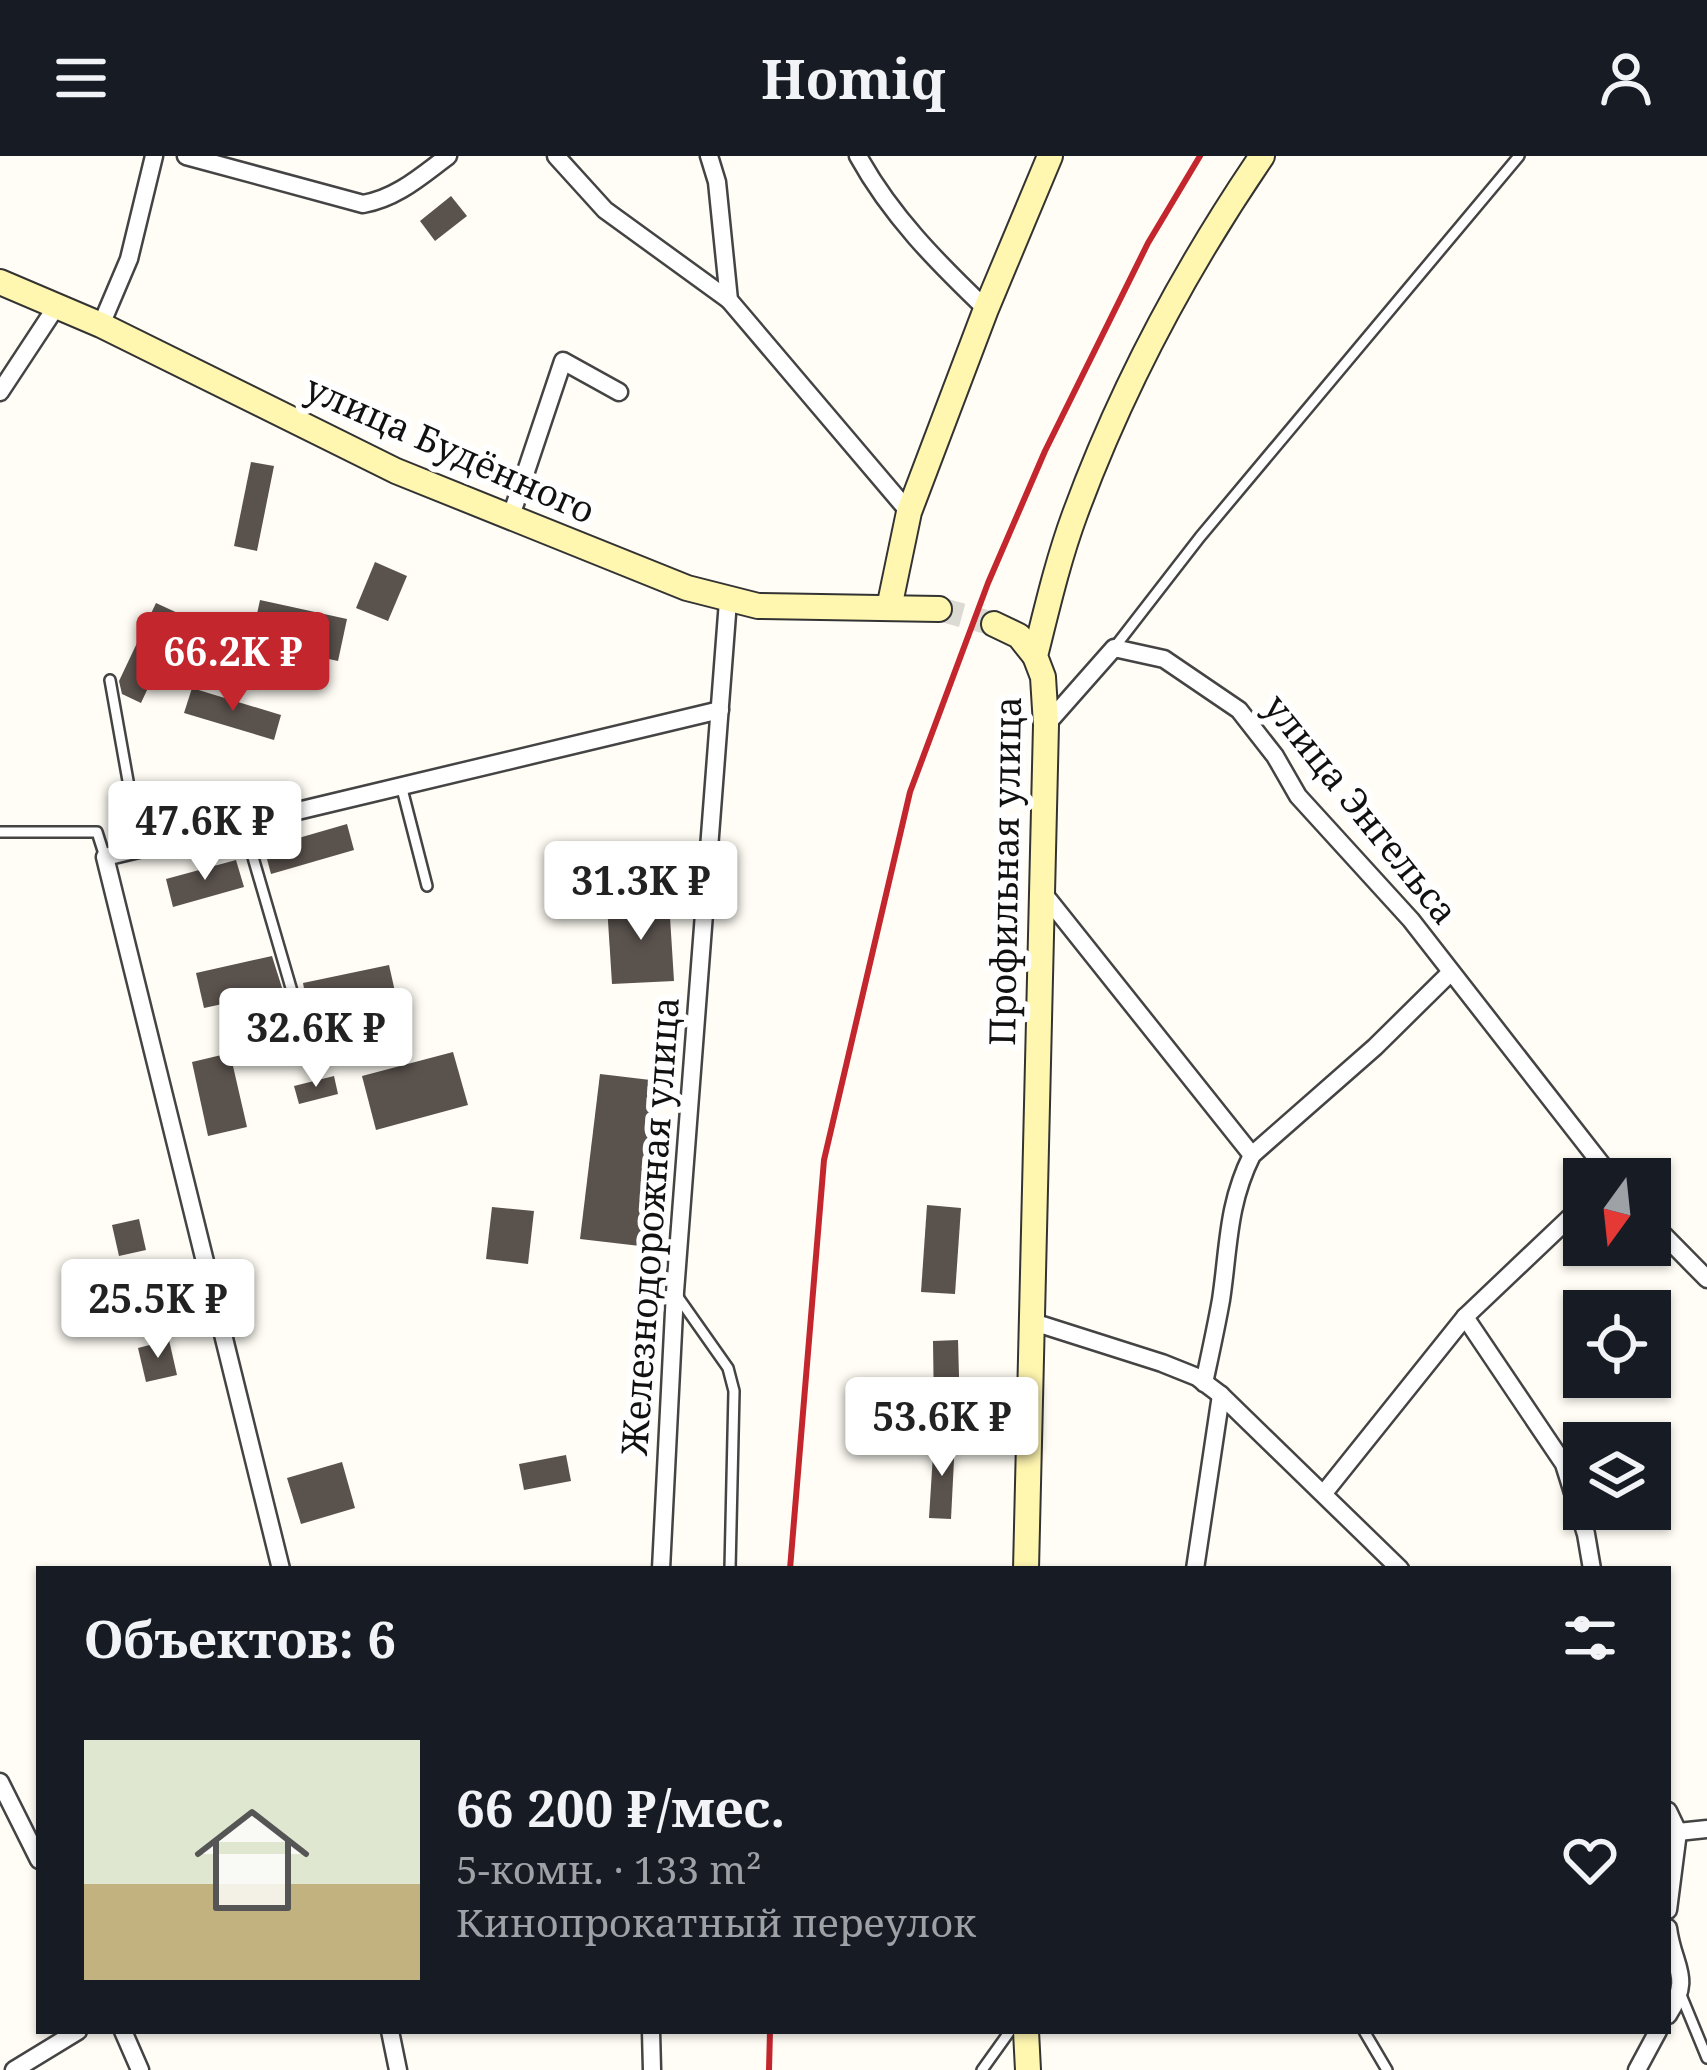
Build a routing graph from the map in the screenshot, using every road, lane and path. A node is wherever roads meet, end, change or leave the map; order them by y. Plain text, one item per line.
1 (154, 156) edge
2 (186, 156) edge
3 (448, 156) edge
4 (556, 156) edge
5 (709, 156) edge
6 (858, 156) edge
7 (1051, 156) edge
8 (1262, 156) edge
9 (1519, 156) edge
10 (0, 282) edge
11 (729, 299) junction
12 (56, 307) junction
13 (986, 309) junction
14 (101, 325) junction
15 (0, 392) edge
16 (620, 392) dead end
17 (909, 512) junction
18 (510, 519) junction
19 (728, 601) junction
20 (889, 608) junction
21 (939, 609) tunnel mouth
22 (994, 624) tunnel mouth
23 (1114, 648) junction
24 (1035, 656) junction
25 (110, 680) dead end
26 (719, 710) junction
27 (1046, 725) junction
28 (401, 785) junction
29 (243, 823) junction
30 (0, 832) edge
31 (140, 848) junction
32 (105, 856) junction
33 (427, 886) dead end
34 (1044, 895) junction
35 (1451, 972) junction
36 (310, 1053) dead end
37 (1252, 1155) junction
38 (1596, 1158) edge
39 (1563, 1224) edge
40 (1671, 1242) edge
41 (1707, 1280) edge
42 (675, 1292) junction
43 (1465, 1317) junction
44 (1030, 1321) junction
45 (1204, 1383) junction
46 (1222, 1395) junction
47 (1324, 1493) junction
48 (280, 1566) edge
49 (661, 1566) edge
50 (730, 1566) edge
51 (1026, 1566) edge
52 (1195, 1566) edge
53 (1397, 1566) edge
54 (1591, 1566) edge
55 (1, 1786) edge
56 (1671, 1817) edge
57 (1707, 1829) edge
58 (1678, 1832) junction
59 (36, 1854) edge
60 (1671, 1887) edge
61 (1671, 1952) edge
62 (1681, 1995) junction
63 (1671, 2010) edge
64 (73, 2034) edge
65 (124, 2034) edge
66 (391, 2034) edge
67 (651, 2034) edge
68 (1008, 2034) edge
69 (1026, 2034) edge
70 (1366, 2034) edge
71 (1656, 2034) edge
72 (1707, 2058) edge
73 (14, 2070) edge
74 (140, 2070) edge
75 (398, 2070) edge
76 (652, 2070) edge
77 (982, 2070) edge
78 (1028, 2070) edge
79 (1387, 2070) edge
80 (1637, 2070) edge

1 - 14 street
2 - 3 street
4 - 11 street
5 - 11 street
6 - 13 street
7 - 13 main road
8 - 24 main road, Профильная улица
9 - 23 lane
10 - 12 main road, улица Будённого
11 - 17 street
12 - 14 main road, улица Будённого
12 - 15 street
13 - 17 main road
14 - 18 main road, улица Будённого
16 - 18 street
17 - 20 main road
18 - 19 main road, улица Будённого
19 - 20 main road, улица Будённого
19 - 26 street, Железнодорожная улица
20 - 21 main road, улица Будённого
22 - 24 main road
23 - 27 street
23 - 35 street, улица Энгельса
24 - 27 main road, Профильная улица
25 - 31 lane
26 - 28 street
26 - 42 street, Железнодорожная улица
27 - 34 main road, Профильная улица
28 - 29 street
28 - 33 lane
29 - 31 street
29 - 36 lane
30 - 32 lane
31 - 32 street
32 - 48 street
34 - 37 street
34 - 44 main road, Профильная улица
35 - 37 street, улица Энгельса
35 - 38 street, улица Энгельса
37 - 45 street, улица Энгельса
39 - 43 street
40 - 41 street
42 - 49 street, Железнодорожная улица
42 - 50 lane
43 - 47 street
43 - 54 street
44 - 45 street
44 - 51 main road, Профильная улица
45 - 46 street
46 - 47 street
46 - 52 street
47 - 53 street
55 - 59 street
56 - 58 street
57 - 58 street
58 - 60 street
61 - 62 street
62 - 63 street
62 - 72 lane
64 - 73 street
65 - 74 street
66 - 75 street
67 - 76 street
68 - 77 lane
69 - 78 main road
70 - 79 lane
71 - 80 street

